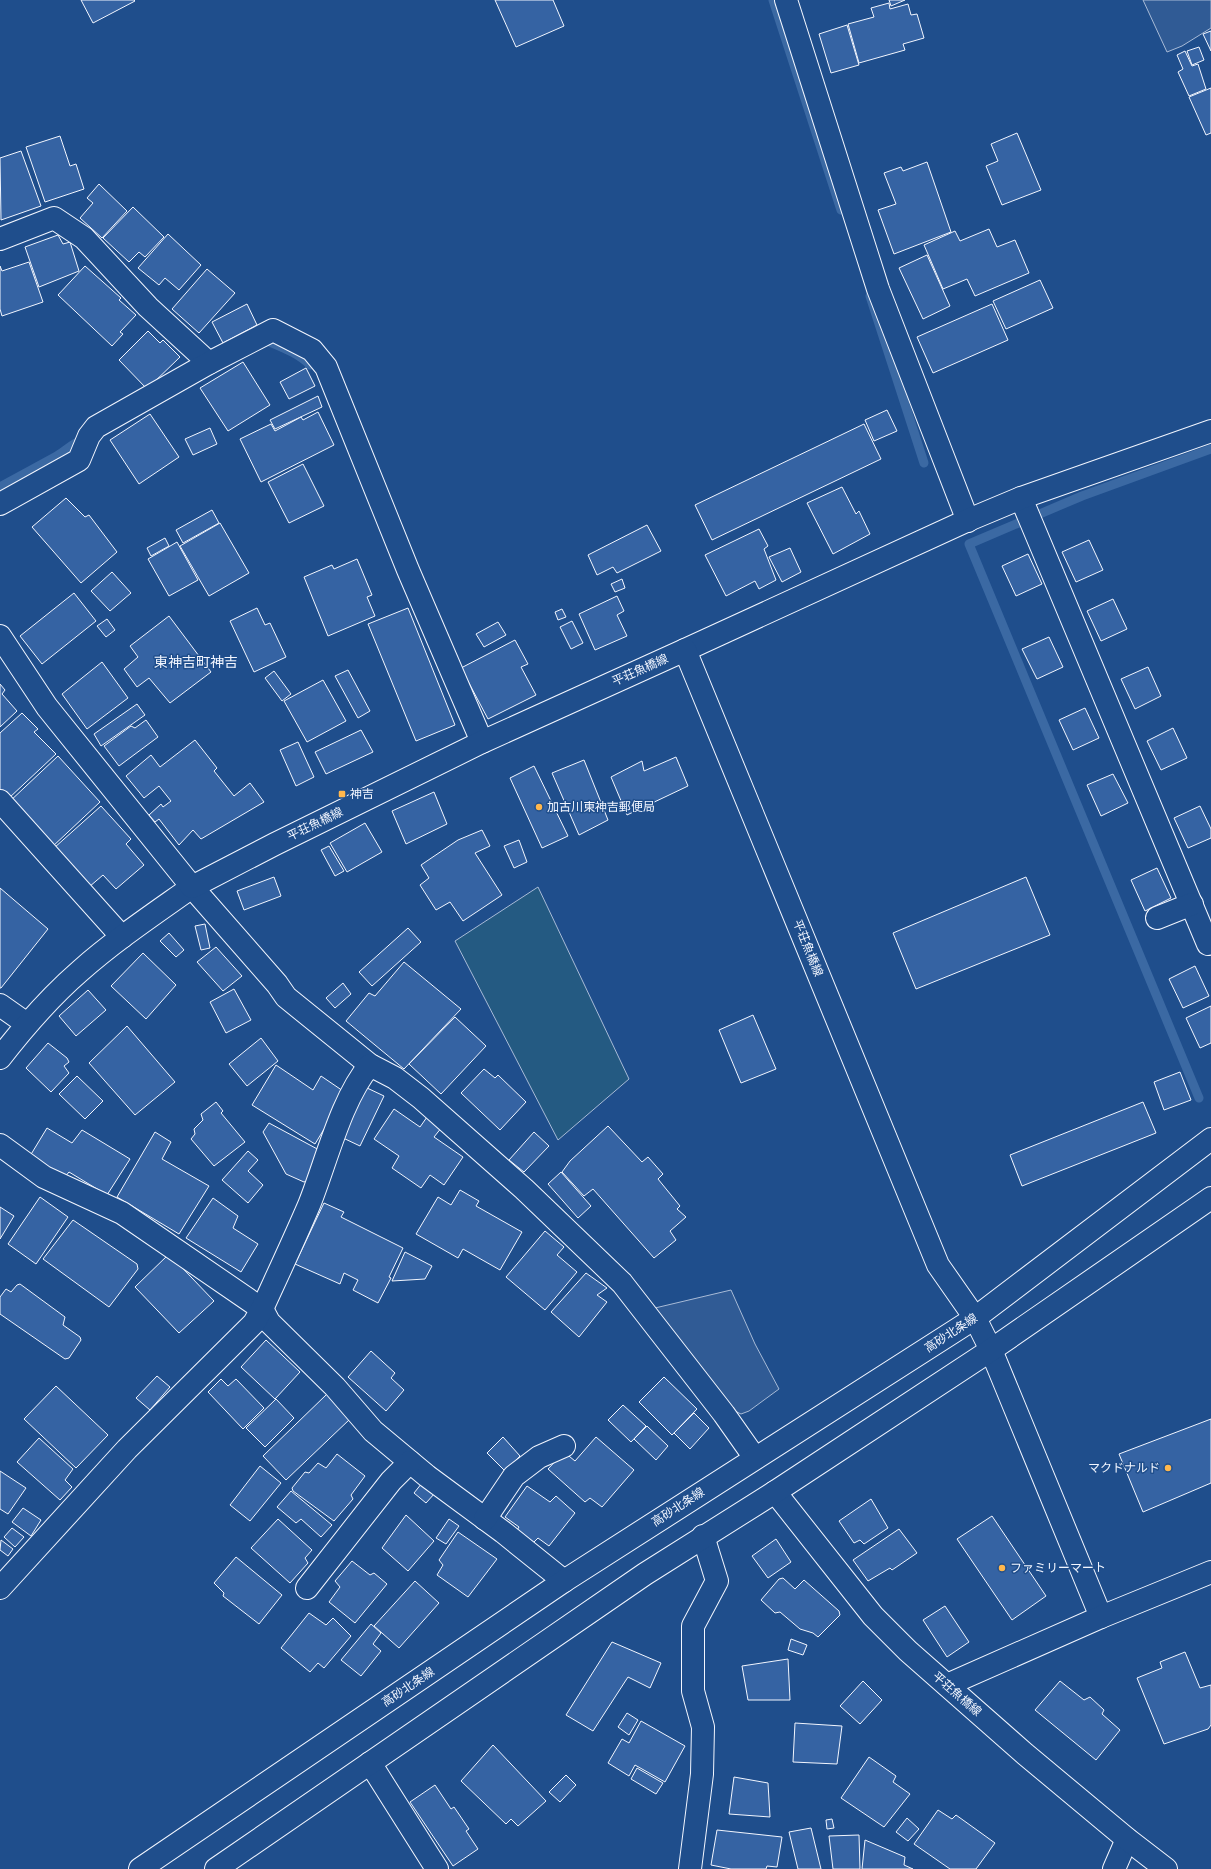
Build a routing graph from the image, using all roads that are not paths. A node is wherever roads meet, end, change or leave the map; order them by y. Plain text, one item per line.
1 (786, 0) edge
2 (0, 239) edge
3 (209, 363) junction
4 (1211, 431) edge
5 (1023, 502) junction
6 (0, 504) edge
7 (967, 521) junction
8 (0, 636) edge
9 (685, 650) junction
10 (482, 742) junction
11 (0, 801) edge
12 (192, 887) junction
13 (1192, 904) junction
14 (1157, 918) dead end
15 (122, 937) junction
16 (1208, 944) dead end
17 (0, 1005) edge
18 (27, 1024) junction
19 (0, 1058) edge
20 (370, 1065) junction
21 (1211, 1139) edge
22 (0, 1145) edge
23 (1211, 1198) edge
24 (262, 1308) junction
25 (975, 1318) junction
26 (991, 1350) junction
27 (564, 1446) dead end
28 (755, 1458) junction
29 (410, 1462) junction
30 (775, 1492) junction
31 (485, 1519) junction
32 (703, 1536) junction
33 (1211, 1572) edge
34 (564, 1581) junction
35 (0, 1588) edge
36 (307, 1588) dead end
37 (1101, 1617) junction
38 (947, 1685) junction
39 (370, 1763) junction
40 (1127, 1839) junction
41 (140, 1869) edge
42 (216, 1869) edge
43 (438, 1869) edge
44 (690, 1869) edge
45 (1114, 1869) edge
46 (1166, 1869) edge

1 - 7 street
2 - 3 street
3 - 6 street
3 - 10 street
4 - 5 street
5 - 7 street
5 - 13 street
7 - 9 street
8 - 12 street
9 - 10 street, 平荘魚橋線
9 - 25 street, 平荘魚橋線
10 - 12 street, 平荘魚橋線
11 - 15 street
12 - 15 street, 平荘魚橋線
12 - 20 street
13 - 14 street
13 - 16 street
15 - 18 street, 平荘魚橋線
17 - 18 street
18 - 19 street, 平荘魚橋線
20 - 24 street
20 - 28 street
21 - 25 street, 高砂北条線
22 - 24 street
23 - 26 street
24 - 29 street
24 - 35 street
25 - 26 street, 平荘魚橋線
25 - 28 street, 高砂北条線
26 - 30 street
26 - 37 street, 平荘魚橋線
27 - 31 street
28 - 34 street, 高砂北条線
29 - 31 street
29 - 36 street
30 - 32 street
30 - 38 street, 平荘魚橋線
31 - 34 street
32 - 39 street
32 - 44 street
33 - 37 street
34 - 41 street, 高砂北条線
37 - 38 street
38 - 40 street, 平荘魚橋線
39 - 42 street
39 - 43 street
40 - 45 street
40 - 46 street, 平荘魚橋線

